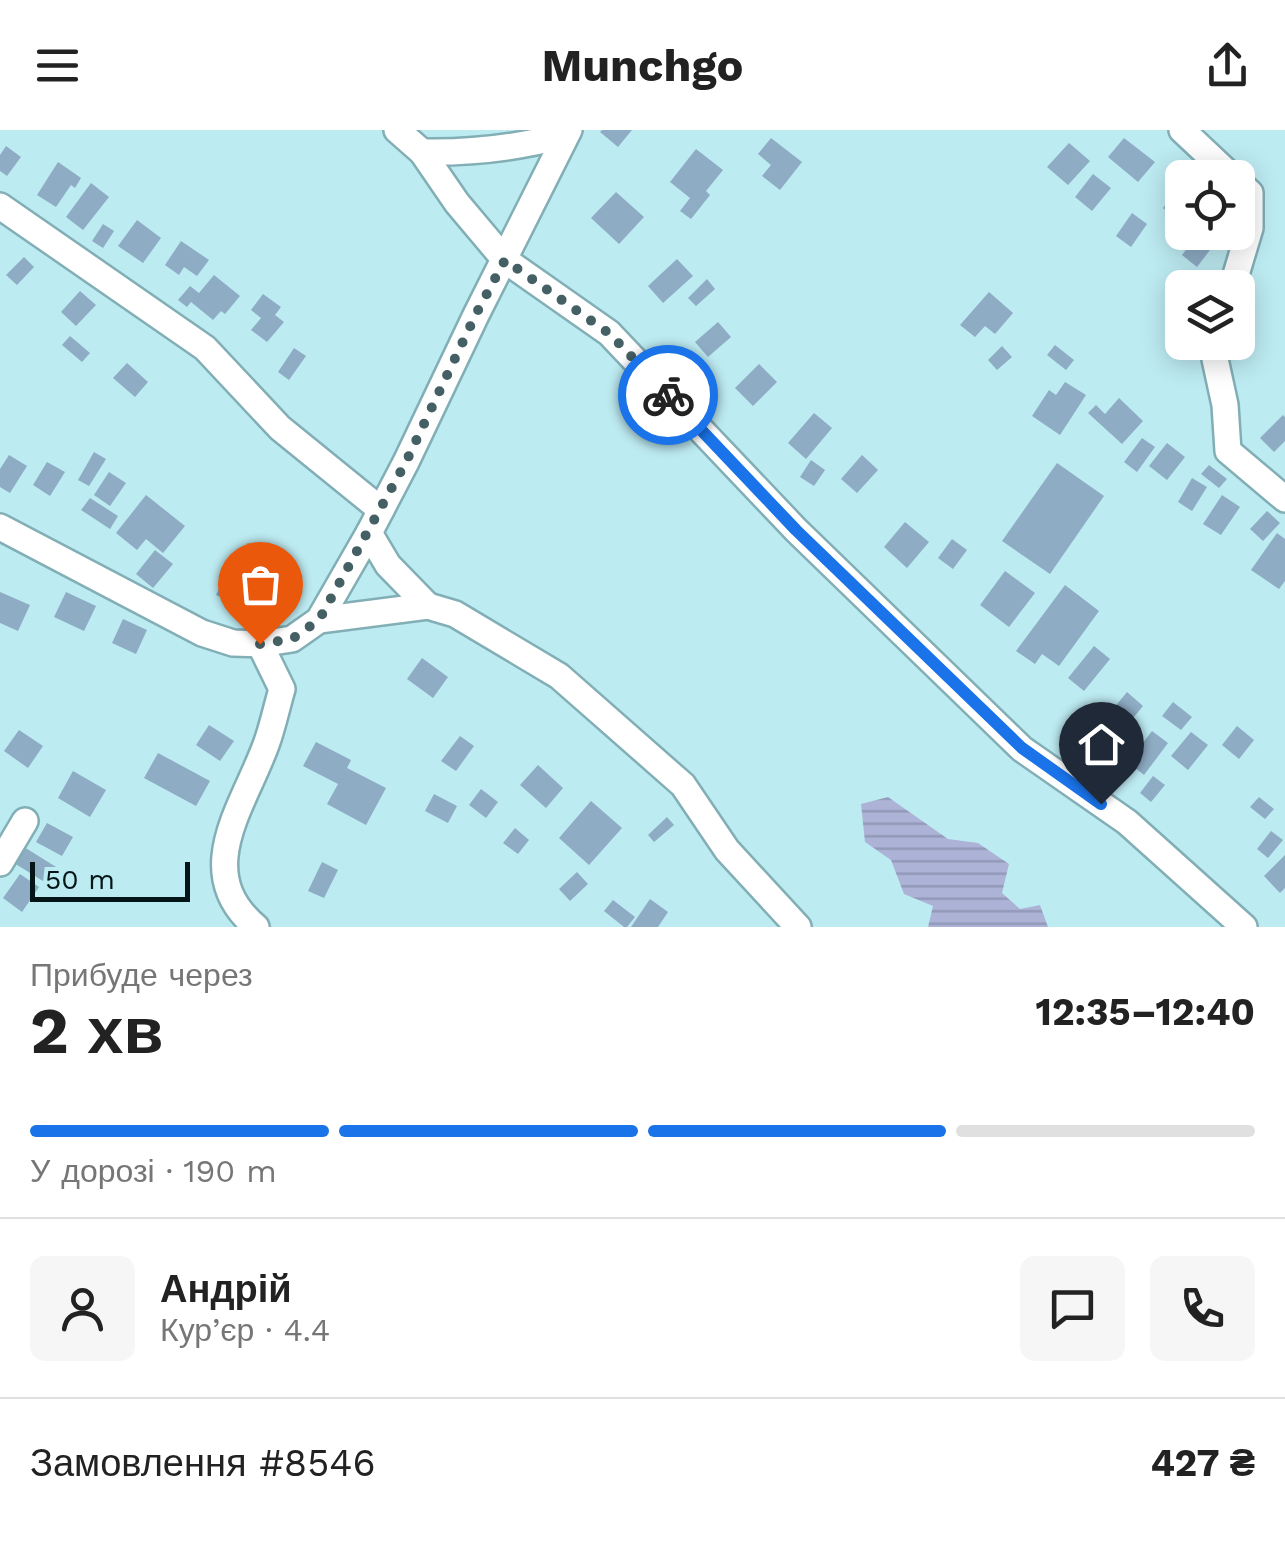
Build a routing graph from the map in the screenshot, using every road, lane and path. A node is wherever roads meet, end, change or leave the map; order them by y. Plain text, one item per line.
1 (397, 130) edge
2 (1182, 130) edge
3 (567, 133) edge
4 (422, 152) junction
5 (1214, 160) edge
6 (0, 206) edge
7 (505, 260) junction
8 (1215, 360) edge
9 (1285, 499) edge
10 (375, 522) junction
11 (0, 527) edge
12 (428, 606) junction
13 (319, 620) junction
14 (260, 644) junction
15 (25, 821) dead end
16 (0, 863) edge
17 (256, 927) edge
18 (798, 927) edge
19 (1244, 927) edge

1 - 4 street
2 - 5 street
3 - 4 street
3 - 7 street
4 - 7 street
6 - 10 street
7 - 10 street
7 - 19 street
8 - 9 street
10 - 12 street
10 - 13 street
11 - 14 street
12 - 13 street
12 - 18 street
13 - 14 street
14 - 17 street
15 - 16 street

